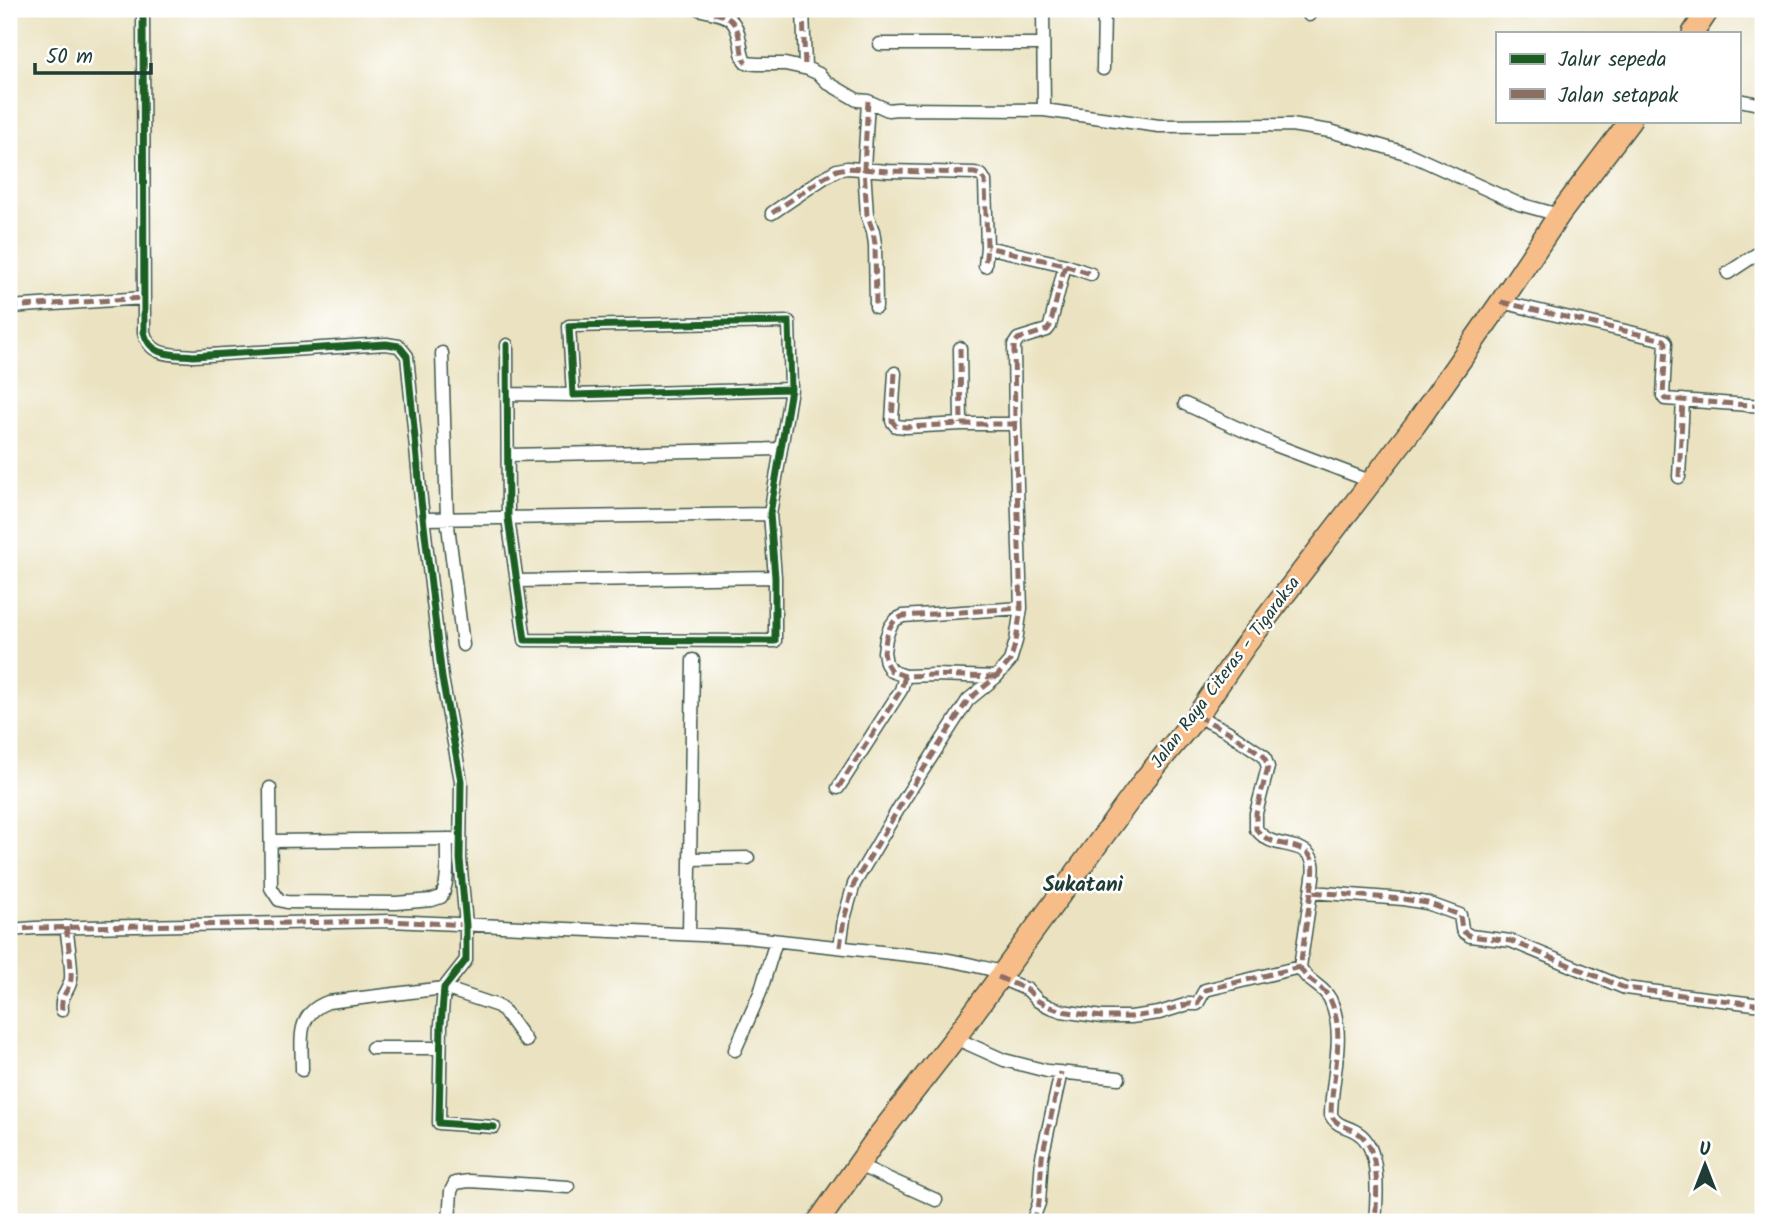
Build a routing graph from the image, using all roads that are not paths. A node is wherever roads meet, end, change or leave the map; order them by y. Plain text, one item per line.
1 (143, 9) edge
2 (699, 9) edge
3 (803, 9) edge
4 (1043, 9) edge
5 (1104, 9) edge
6 (1709, 9) edge
7 (1694, 32) edge
8 (880, 44) dead end
9 (1043, 44) junction
10 (805, 68) junction
11 (1103, 69) dead end
12 (1740, 100) edge
13 (868, 102) junction
14 (1763, 105) edge
15 (1044, 110) junction
16 (1629, 122) edge
17 (864, 168) junction
18 (772, 213) dead end
19 (1559, 215) junction
20 (987, 247) junction
21 (1763, 250) edge
22 (1065, 265) junction
23 (985, 267) dead end
24 (1728, 273) dead end
25 (1091, 274) dead end
26 (144, 298) junction
27 (1501, 302) junction
28 (9, 307) edge
29 (876, 307) dead end
30 (507, 345) dead end
31 (960, 348) dead end
32 (442, 353) dead end
33 (895, 373) dead end
34 (791, 389) junction
35 (508, 394) junction
36 (573, 396) junction
37 (1683, 400) junction
38 (1185, 404) dead end
39 (1763, 406) edge
40 (961, 424) junction
41 (1014, 424) junction
42 (781, 449) junction
43 (508, 455) junction
44 (1679, 477) dead end
45 (1370, 481) junction
46 (770, 514) junction
47 (447, 518) junction
48 (508, 518) junction
49 (423, 519) junction
50 (775, 577) junction
51 (517, 581) junction
52 (1021, 608) junction
53 (463, 645) dead end
54 (693, 660) dead end
55 (905, 676) junction
56 (996, 677) junction
57 (1196, 716) junction
58 (270, 788) dead end
59 (838, 788) dead end
60 (454, 839) junction
61 (271, 841) junction
62 (748, 858) dead end
63 (690, 859) junction
64 (1311, 892) junction
65 (466, 925) junction
66 (66, 927) junction
67 (9, 930) edge
68 (689, 934) junction
69 (776, 941) junction
70 (840, 947) junction
71 (1300, 967) junction
72 (1000, 974) junction
73 (444, 988) junction
74 (1762, 1005) edge
75 (61, 1010) dead end
76 (955, 1038) junction
77 (526, 1041) dead end
78 (372, 1048) dead end
79 (440, 1048) junction
80 (735, 1050) dead end
81 (302, 1070) dead end
82 (1061, 1073) junction
83 (1119, 1078) dead end
84 (494, 1127) dead end
85 (858, 1166) junction
86 (568, 1187) dead end
87 (936, 1200) dead end
88 (449, 1222) edge
89 (818, 1222) edge
90 (1032, 1222) edge
91 (1369, 1222) edge
92 (1375, 1222) edge

1 - 26 street
2 - 10 street
3 - 10 street
4 - 9 street
5 - 11 street
6 - 7 main road
8 - 9 street
9 - 15 street
10 - 13 street
12 - 14 street
13 - 15 street
13 - 17 street
15 - 19 street
16 - 19 main road, Jalan Raya Citeras - Tigaraksa
17 - 18 street
17 - 20 street
17 - 29 street
19 - 27 main road, Jalan Raya Citeras - Tigaraksa
20 - 22 street
20 - 23 street
21 - 24 street
22 - 25 street
22 - 41 street
26 - 28 street
26 - 49 street
27 - 37 street
27 - 45 main road, Jalan Raya Citeras - Tigaraksa
30 - 35 street
31 - 40 street
32 - 47 street
33 - 40 street
34 - 36 street
34 - 36 street
34 - 42 street
35 - 36 street
35 - 43 street
37 - 39 street
37 - 44 street
38 - 45 street
40 - 41 street
41 - 52 street
42 - 43 street
42 - 46 street
43 - 48 street
45 - 57 main road, Jalan Raya Citeras - Tigaraksa
46 - 48 street
46 - 50 street
47 - 48 street
47 - 49 street
47 - 53 street
48 - 51 street
49 - 60 street
50 - 51 street
50 - 51 street
52 - 55 street
52 - 56 street
54 - 63 street
55 - 56 street
55 - 59 street
56 - 70 street
57 - 64 street
57 - 72 main road, Jalan Raya Citeras - Tigaraksa
58 - 61 street
60 - 61 street
60 - 61 street
60 - 65 street
62 - 63 street
63 - 68 street
64 - 71 street
64 - 74 street
65 - 66 street
65 - 68 street
65 - 73 street
66 - 67 street
66 - 75 street
68 - 69 street
69 - 70 street
69 - 80 street
70 - 72 street
71 - 72 street
71 - 92 street
72 - 76 main road, Jalan Raya Citeras - Tigaraksa
73 - 77 street
73 - 79 street
73 - 81 street
76 - 82 street
76 - 85 main road, Jalan Raya Citeras - Tigaraksa
78 - 79 street
79 - 84 street
82 - 83 street
82 - 90 street
85 - 87 street
85 - 89 main road, Jalan Raya Citeras - Tigaraksa
86 - 88 street
91 - 92 street

